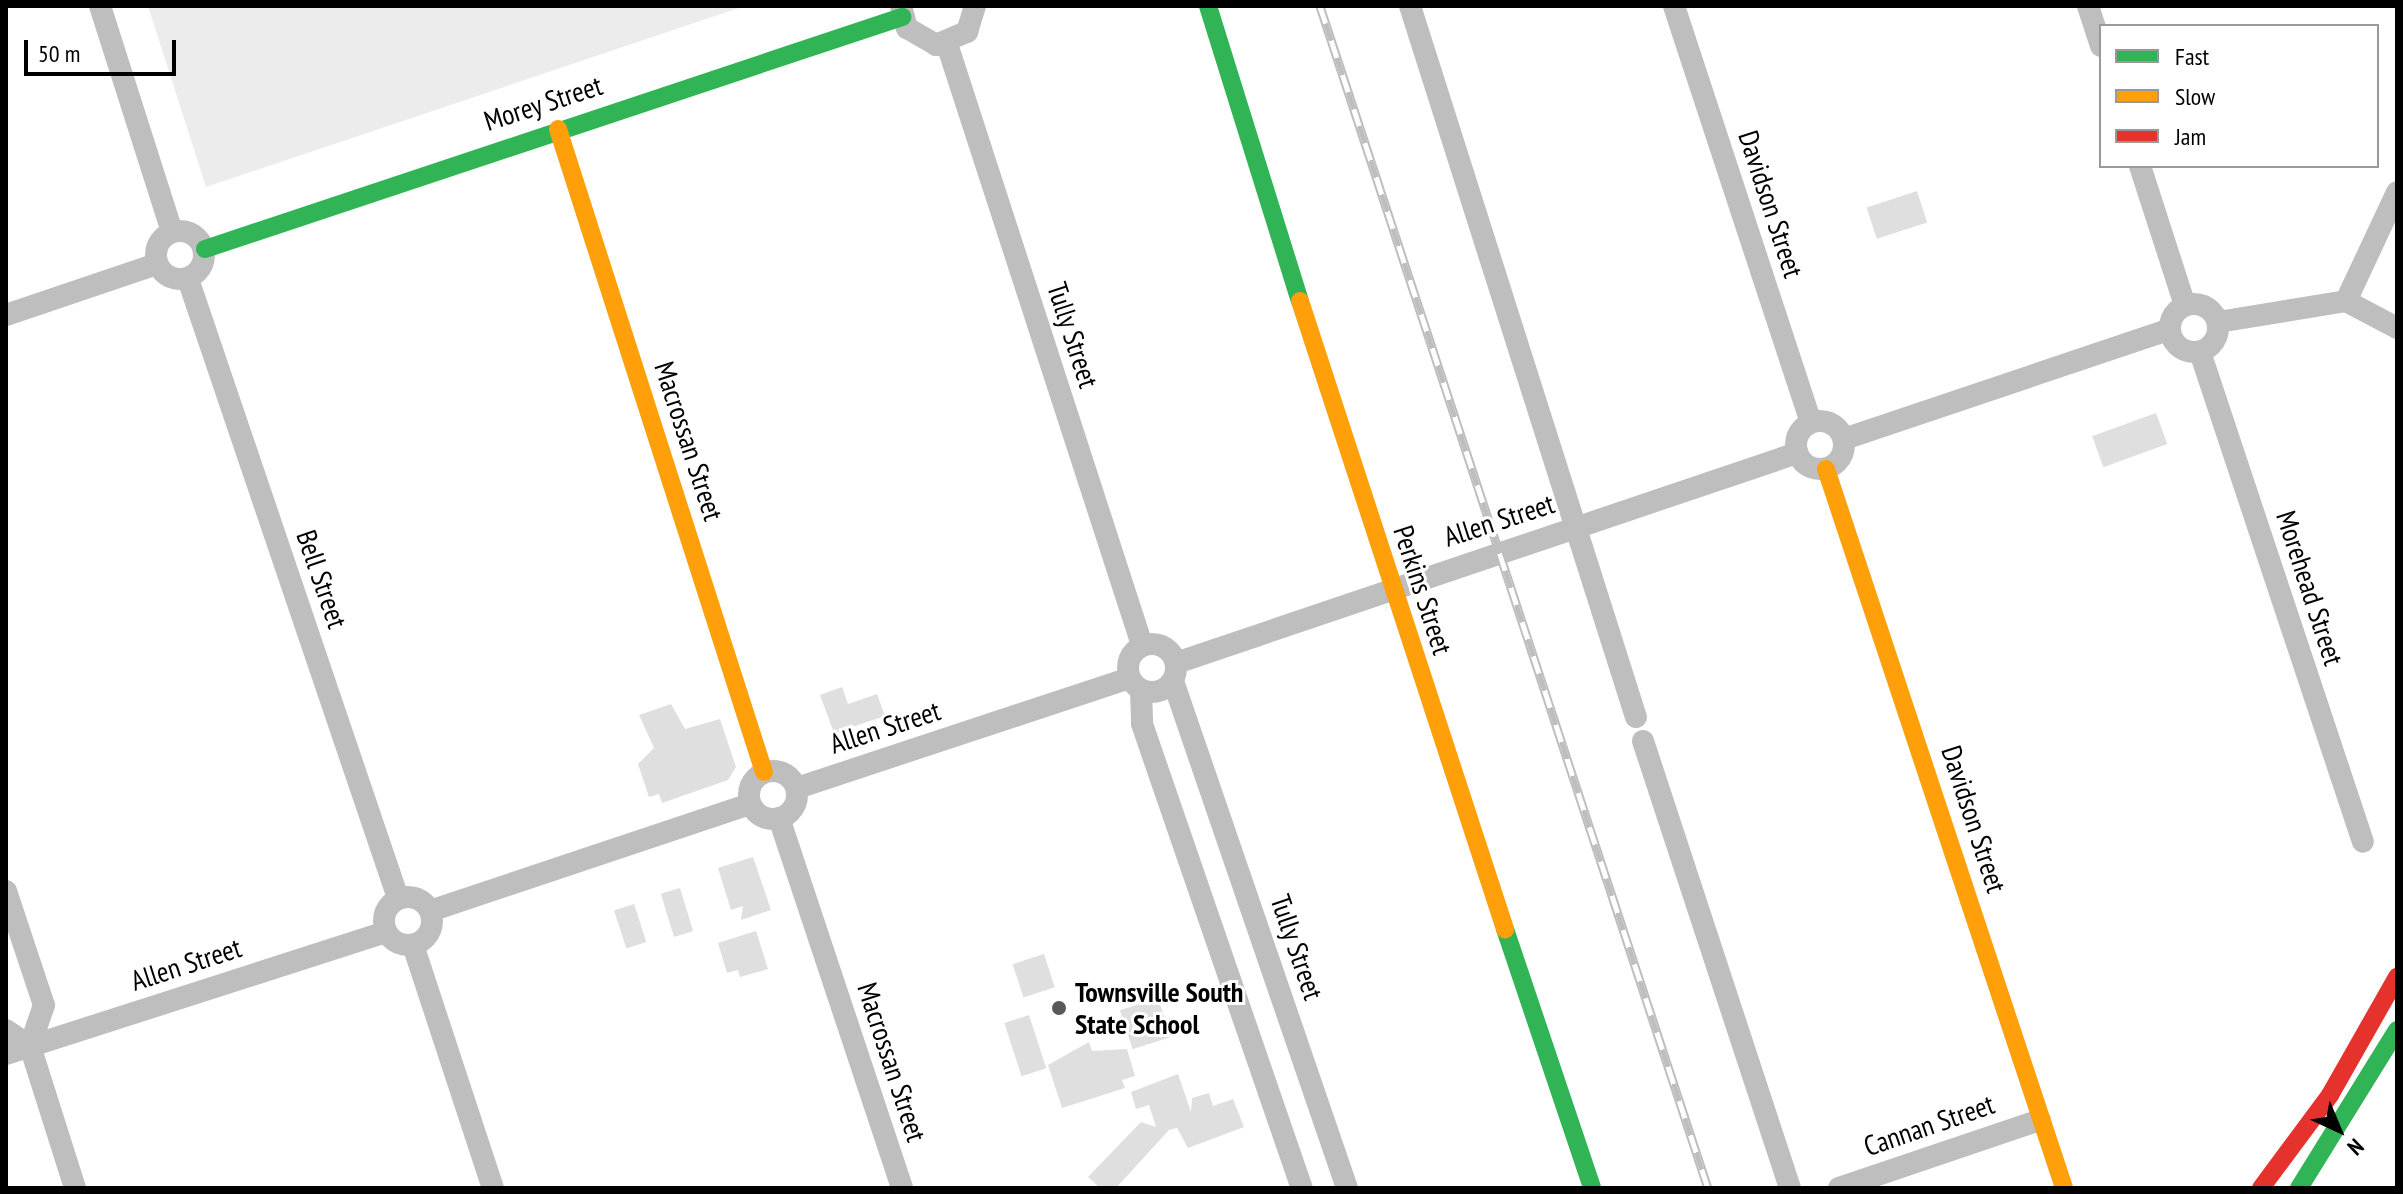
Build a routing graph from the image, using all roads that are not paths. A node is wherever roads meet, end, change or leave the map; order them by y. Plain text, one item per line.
1 (100, 6) edge
2 (975, 6) edge
3 (1208, 6) edge
4 (1410, 6) edge
5 (1674, 6) edge
6 (2088, 6) edge
7 (902, 11) edge
8 (2099, 40) edge
9 (947, 44) junction
10 (558, 129) junction
11 (2141, 168) edge
12 (2397, 192) edge
13 (172, 232) junction
14 (205, 249) junction
15 (157, 264) junction
16 (188, 279) junction
17 (2346, 301) junction
18 (2185, 305) junction
19 (6, 315) edge
20 (2218, 322) junction
21 (2397, 328) edge
22 (2170, 329) junction
23 (2200, 352) junction
24 (1811, 422) junction
25 (1844, 439) junction
26 (1797, 453) junction
27 (1826, 469) junction
28 (1572, 528) junction
29 (1390, 589) junction
30 (1142, 645) junction
31 (1174, 672) junction
32 (1135, 684) junction
33 (1636, 717) dead end
34 (1643, 741) dead end
35 (764, 772) junction
36 (797, 788) junction
37 (750, 804) junction
38 (779, 818) junction
39 (2363, 842) dead end
40 (6, 891) edge
41 (398, 898) junction
42 (430, 911) junction
43 (385, 932) junction
44 (413, 945) junction
45 (2397, 977) edge
46 (6, 1030) edge
47 (2365, 1033) junction
48 (2394, 1043) edge
49 (30, 1046) junction
50 (6, 1054) edge
51 (2040, 1120) junction
52 (75, 1188) edge
53 (493, 1188) edge
54 (902, 1188) edge
55 (1302, 1188) edge
56 (1347, 1188) edge
57 (1592, 1188) edge
58 (1790, 1188) edge
59 (1839, 1188) edge
60 (2064, 1188) edge
61 (2261, 1188) edge
62 (2299, 1188) edge

1 - 13 street
2 - 9 street
3 - 29 street, Perkins Street
4 - 28 street
5 - 24 street, Davidson Street
6 - 8 street
7 - 9 street
7 - 10 street, Morey Street
9 - 30 street, Tully Street
10 - 14 street, Morey Street
10 - 35 street, Macrossan Street
11 - 18 street
12 - 17 street
13 - 14 street
13 - 15 street
14 - 16 street
15 - 16 street
15 - 19 street
16 - 41 street, Bell Street
17 - 20 street
17 - 21 street
18 - 20 street
18 - 22 street
20 - 23 street
22 - 23 street
22 - 25 street
23 - 39 street, Morehead Street
24 - 25 street
24 - 26 street
25 - 27 street
26 - 27 street
26 - 28 street, Allen Street
27 - 51 street, Davidson Street
28 - 29 street, Allen Street
28 - 33 street
29 - 31 street, Allen Street
29 - 57 street, Perkins Street
30 - 31 street
30 - 32 street
31 - 32 street
31 - 56 street, Tully Street
32 - 36 street, Allen Street
32 - 55 street
34 - 58 street
35 - 36 street
35 - 37 street
36 - 38 street
37 - 38 street
37 - 42 street
38 - 54 street, Macrossan Street
40 - 49 street
41 - 42 street
41 - 43 street
42 - 44 street
43 - 44 street
43 - 49 street, Allen Street
44 - 53 street
45 - 47 street
46 - 49 street
47 - 48 street
47 - 61 street
48 - 62 street
49 - 50 street, Allen Street
49 - 52 street
51 - 59 street, Cannan Street
51 - 60 street, Davidson Street

